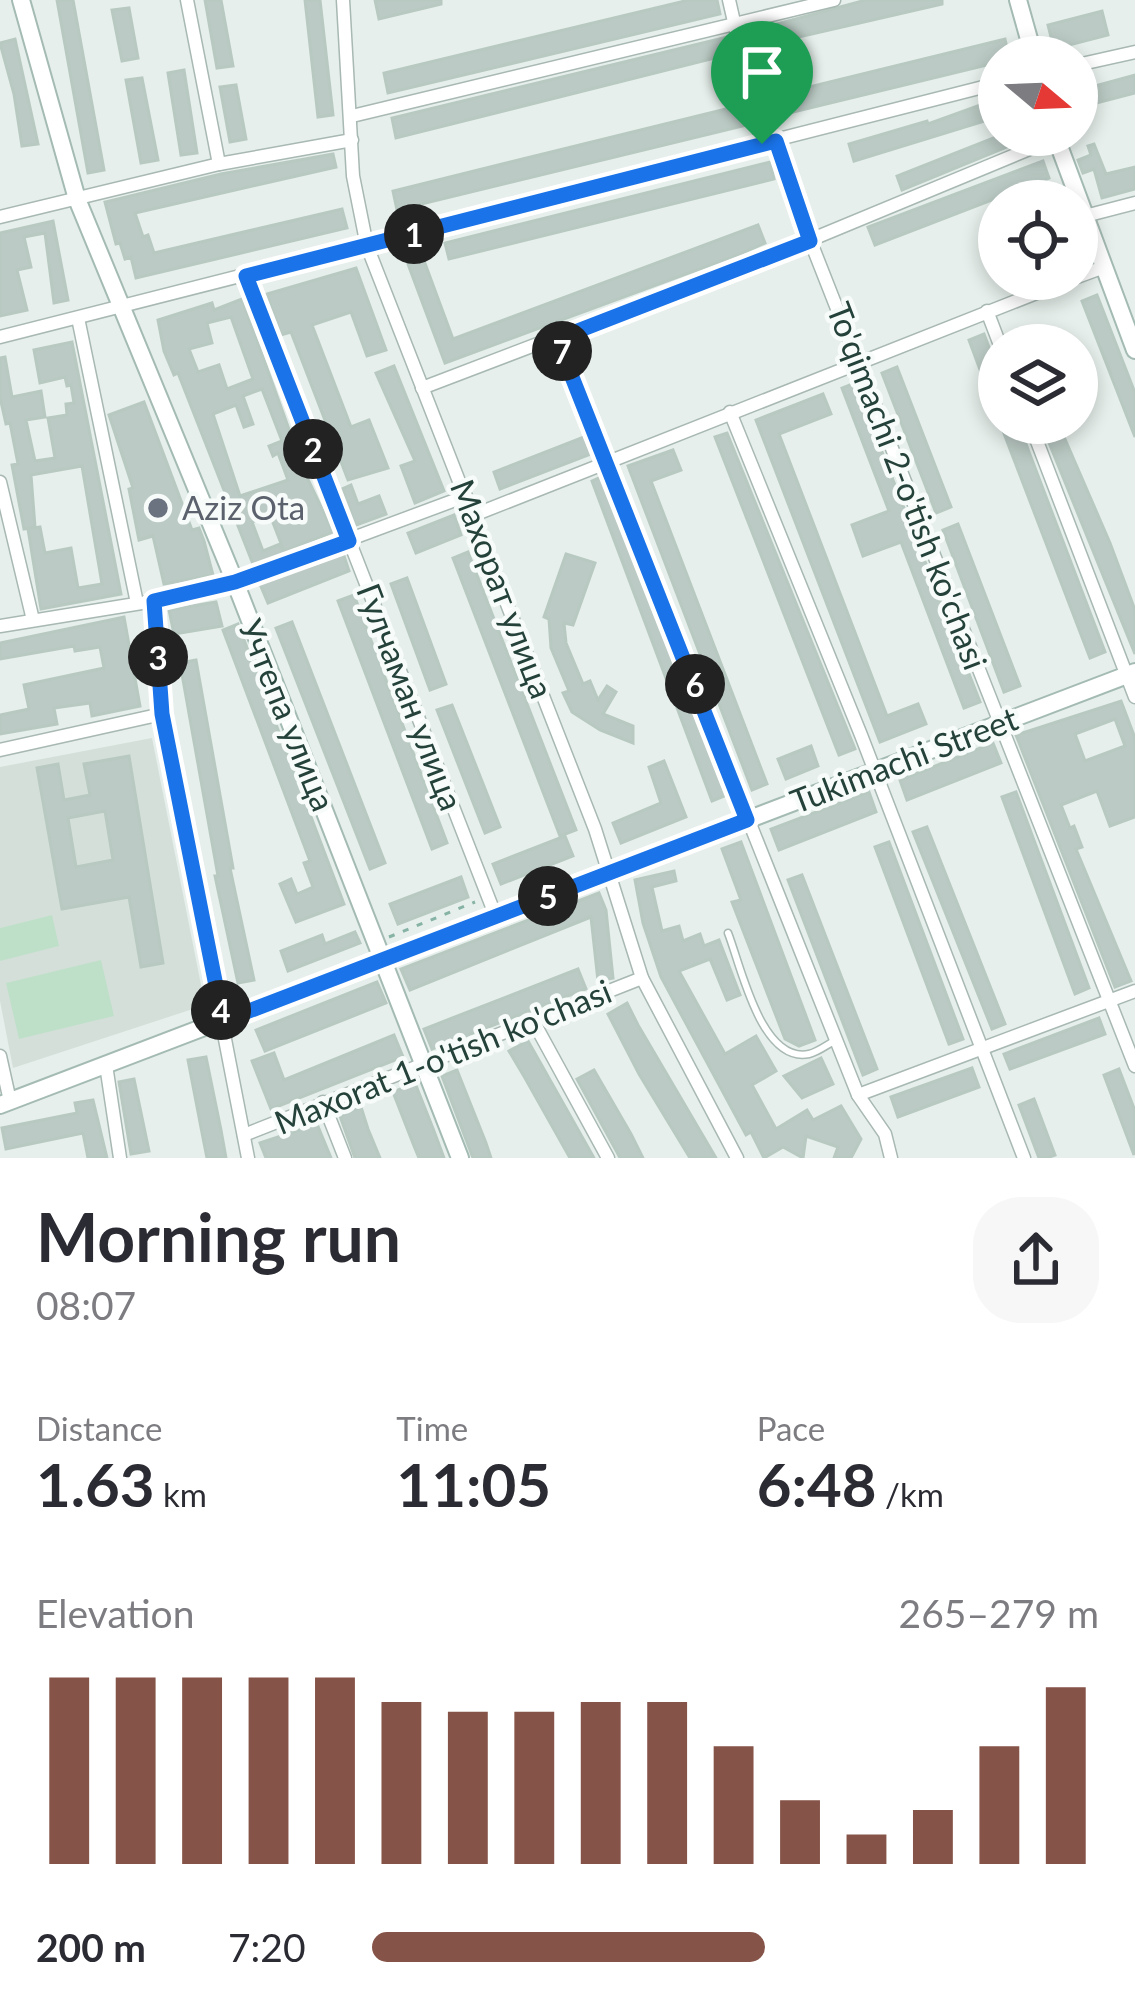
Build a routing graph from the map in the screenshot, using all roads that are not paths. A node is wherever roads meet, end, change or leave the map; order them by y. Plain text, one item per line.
1 (21, 0) edge
2 (188, 0) edge
3 (343, 0) edge
4 (729, 0) edge
5 (834, 0) edge
6 (1018, 0) edge
7 (734, 23) junction
8 (1028, 36) edge
9 (1135, 52) edge
10 (1098, 60) edge
11 (978, 88) edge
12 (352, 116) junction
13 (352, 140) junction
14 (769, 142) junction
15 (1011, 156) edge
16 (218, 164) junction
17 (77, 199) junction
18 (1135, 202) edge
19 (1098, 212) edge
20 (0, 217) edge
21 (810, 241) junction
22 (367, 246) junction
23 (1098, 251) edge
24 (1104, 267) junction
25 (1098, 269) edge
26 (246, 276) junction
27 (1014, 300) edge
28 (119, 307) junction
29 (987, 310) junction
30 (78, 318) junction
31 (992, 324) edge
32 (0, 337) edge
33 (557, 339) junction
34 (1135, 350) edge
35 (858, 361) junction
36 (422, 388) junction
37 (730, 412) junction
38 (1038, 444) edge
39 (608, 460) junction
40 (0, 482) edge
41 (466, 496) junction
42 (474, 515) junction
43 (349, 541) junction
44 (235, 582) junction
45 (154, 601) junction
46 (136, 603) junction
47 (33, 620) junction
48 (0, 626) edge
49 (1131, 674) edge
50 (1135, 698) edge
51 (162, 714) junction
52 (999, 724) junction
53 (0, 750) edge
54 (874, 770) junction
55 (747, 820) junction
56 (608, 872) junction
57 (496, 917) junction
58 (728, 933) dead end
59 (382, 959) junction
60 (642, 978) junction
61 (1135, 992) edge
62 (1112, 999) junction
63 (532, 1019) junction
64 (223, 1021) junction
65 (836, 1040) junction
66 (982, 1050) junction
67 (0, 1056) edge
68 (423, 1062) junction
69 (106, 1065) junction
70 (1135, 1066) edge
71 (858, 1095) junction
72 (323, 1102) junction
73 (5, 1103) edge
74 (244, 1136) junction
75 (120, 1158) edge
76 (248, 1158) edge
77 (345, 1158) edge
78 (460, 1158) edge
79 (608, 1158) edge
80 (736, 1158) edge
81 (891, 1158) edge
82 (1024, 1158) edge

1 - 17 street, Учтепа улица
2 - 16 street
3 - 12 street, Махорат улица
4 - 7 street, To'qimachi 2-o'tish ko'chasi
5 - 7 street
6 - 8 street
7 - 12 street
7 - 14 street, To'qimachi 2-o'tish ko'chasi
9 - 10 street
11 - 14 street
12 - 13 street, Махорат улица
13 - 16 street
13 - 22 street, Махорат улица
14 - 21 street, To'qimachi 2-o'tish ko'chasi
14 - 22 street
15 - 21 street
16 - 17 street
17 - 20 street
17 - 28 street, Учтепа улица
18 - 19 street
21 - 33 street
21 - 35 street, To'qimachi 2-o'tish ko'chasi
22 - 26 street
22 - 36 street, Махорат улица
23 - 24 street
24 - 25 street
24 - 34 street
26 - 28 street
26 - 43 street, Гулчаман улица
27 - 29 street
28 - 30 street
28 - 44 street, Учтепа улица
29 - 31 street
29 - 35 street
30 - 32 street
30 - 46 street
33 - 36 street
33 - 39 street
35 - 37 street
35 - 52 street, To'qimachi 2-o'tish ko'chasi
36 - 41 street, Махорат улица
37 - 39 street
37 - 54 street
38 - 49 street
39 - 42 street
39 - 55 street
40 - 47 street
41 - 42 street, Махорат улица
41 - 43 street
42 - 56 street, Махорат улица
43 - 44 street
43 - 57 street, Гулчаман улица
44 - 45 street
44 - 59 street, Учтепа улица
45 - 46 street
45 - 51 street
46 - 47 street
47 - 48 street
49 - 50 street
49 - 52 street, Tukimachi Street
51 - 53 street
51 - 64 street
52 - 54 street, Tukimachi Street
52 - 62 street, To'qimachi 2-o'tish ko'chasi
54 - 55 street, Tukimachi Street
54 - 66 street
55 - 56 street, Tukimachi Street
55 - 65 street
56 - 57 street, Tukimachi Street
56 - 60 street, Махорат улица
57 - 59 street, Tukimachi Street
58 - 65 lane
59 - 64 street, Tukimachi Street
59 - 68 street, Учтепа улица
60 - 63 street, Maxorat 1-o'tish ko'chasi
60 - 80 street, Махорат улица
61 - 62 street
62 - 66 street
62 - 70 street, To'qimachi 2-o'tish ko'chasi
63 - 68 street, Maxorat 1-o'tish ko'chasi
63 - 79 street
64 - 69 street, Tukimachi Street
64 - 74 street
65 - 71 street
66 - 71 street
66 - 82 street
67 - 73 street
68 - 72 street, Maxorat 1-o'tish ko'chasi
68 - 78 street, Учтепа улица
69 - 73 street, Tukimachi Street
69 - 75 street
71 - 81 street
72 - 74 street, Maxorat 1-o'tish ko'chasi
72 - 77 street
74 - 76 street

